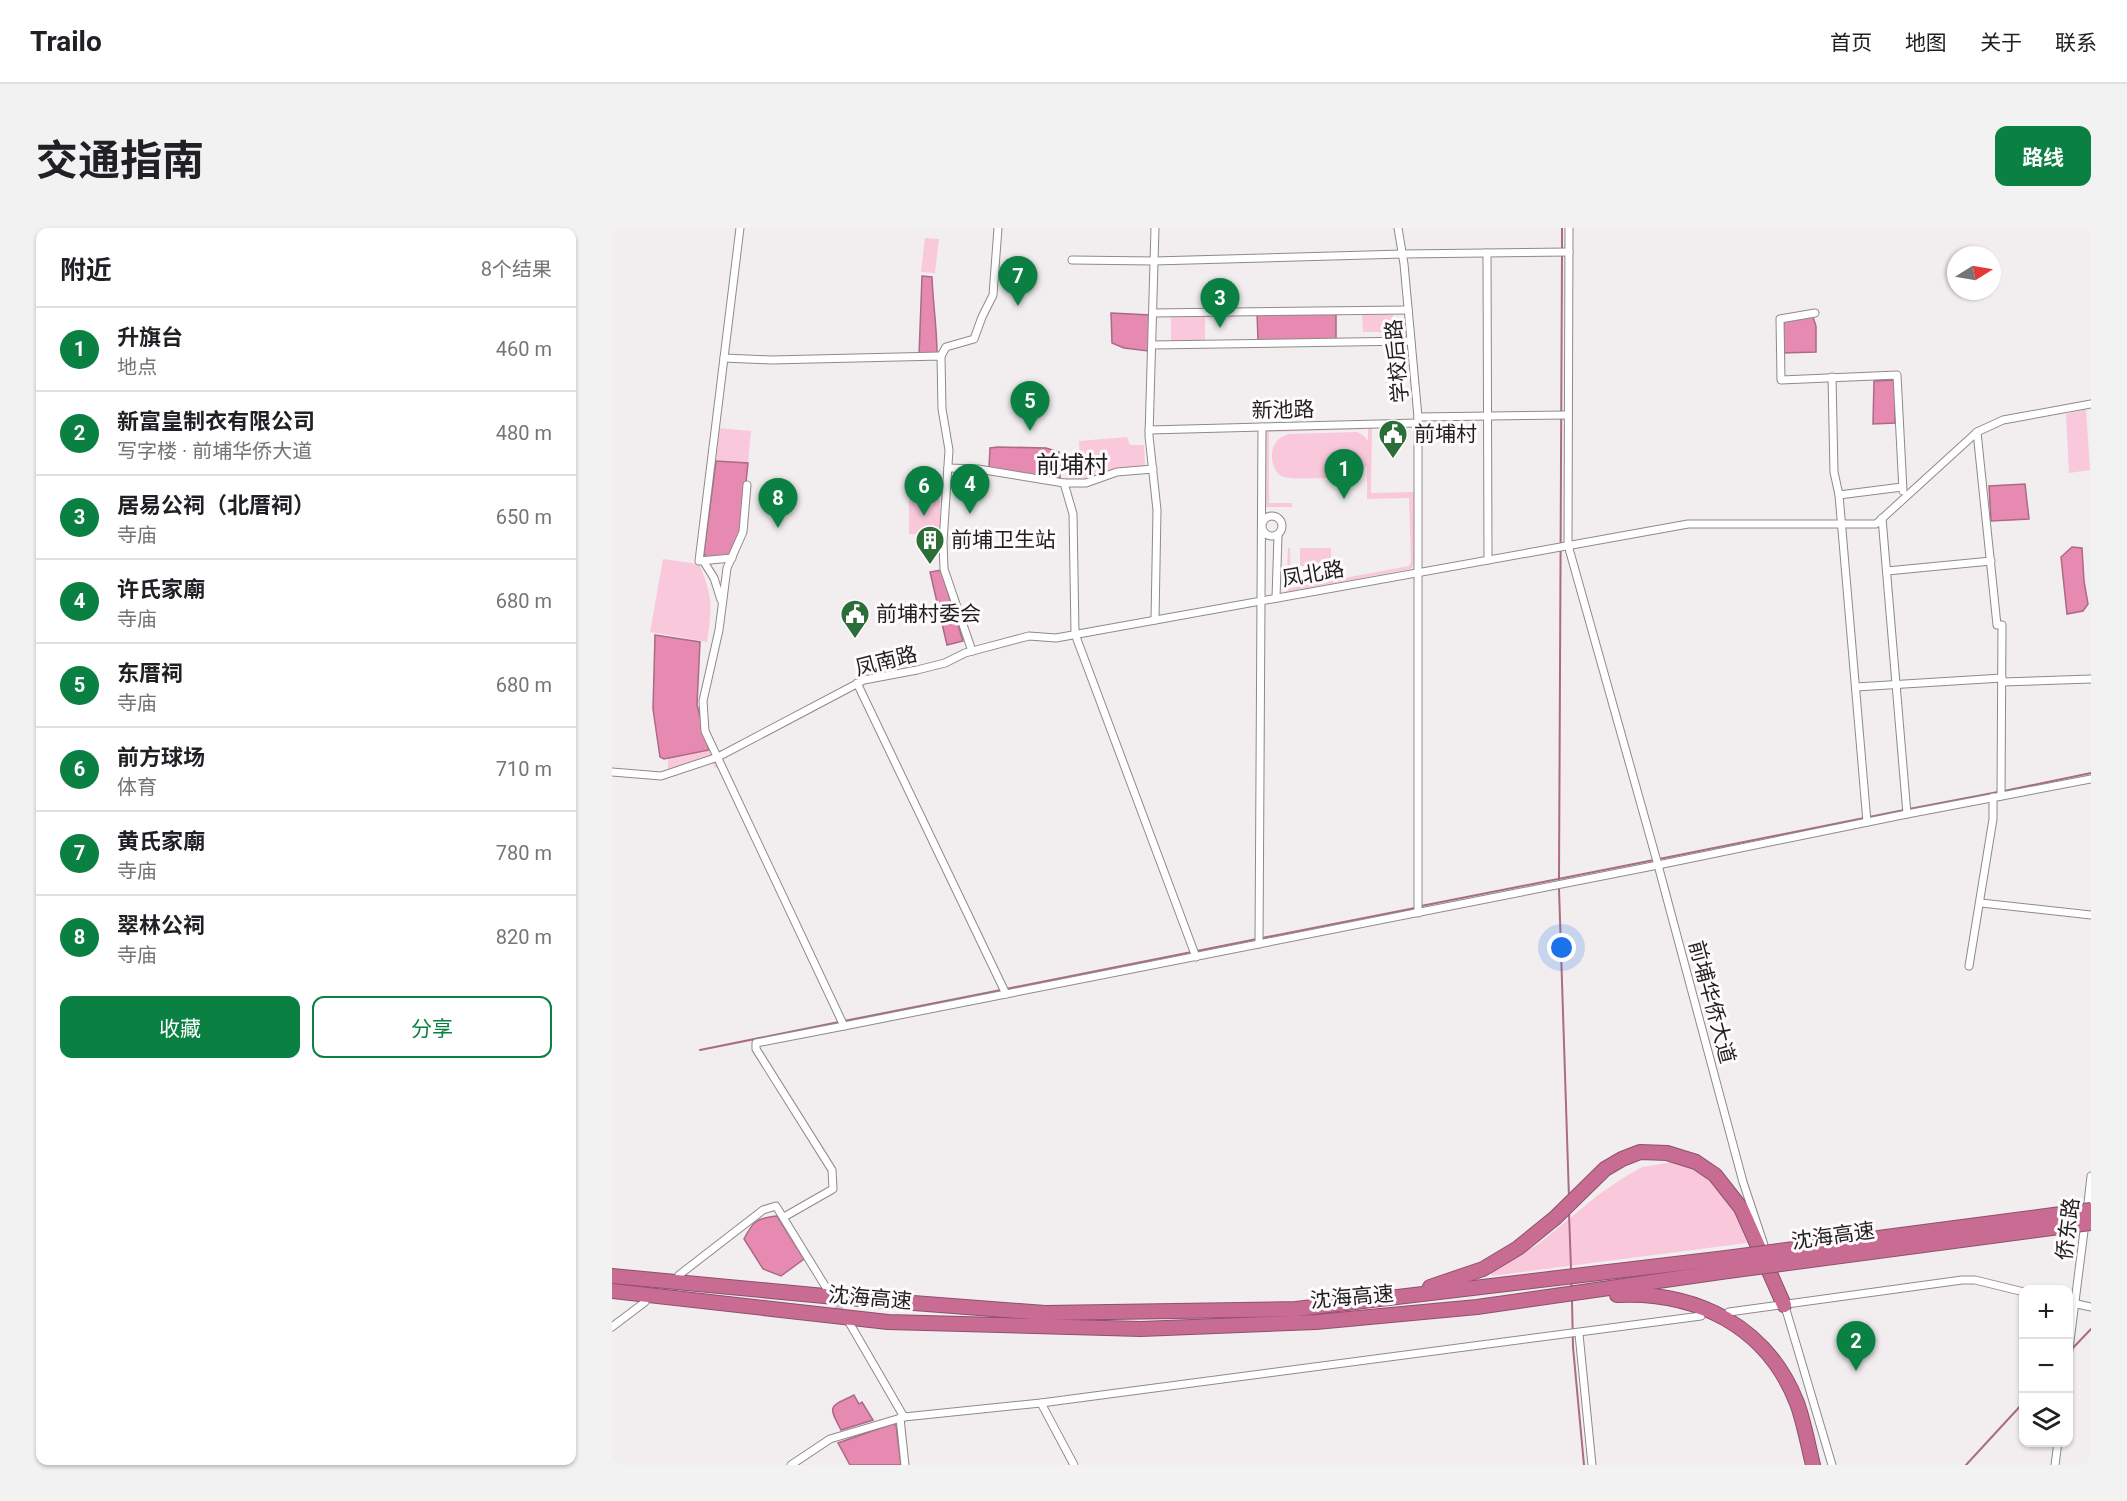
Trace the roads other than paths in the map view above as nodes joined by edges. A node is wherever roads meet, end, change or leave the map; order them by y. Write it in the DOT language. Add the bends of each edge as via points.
graph roads {
  1 [pos="740,228"];
  2 [pos="998,228"];
  3 [pos="1155,228"];
  4 [pos="1398,228"];
  5 [pos="1569,228"];
  6 [pos="1564,252"];
  7 [pos="1487,253"];
  8 [pos="1403,254"];
  9 [pos="1072,260"];
  10 [pos="1154,261"];
  11 [pos="1408,310"];
  12 [pos="1815,313"];
  13 [pos="1153,314"];
  14 [pos="1411,341"];
  15 [pos="1152,345"];
  16 [pos="941,356"];
  17 [pos="723,358"];
  18 [pos="1832,377"];
  19 [pos="2091,404"];
  20 [pos="1563,415"];
  21 [pos="1487,416"];
  22 [pos="1418,420"];
  23 [pos="1262,427"];
  24 [pos="1149,430"];
  25 [pos="1977,432"];
  26 [pos="948,468"];
  27 [pos="1153,469"];
  28 [pos="1064,483"];
  29 [pos="747,485"];
  30 [pos="1902,487"];
  31 [pos="1839,495"];
  32 [pos="1903,499"];
  33 [pos="1882,518"];
  34 [pos="1842,524"];
  35 [pos="1261,527"];
  36 [pos="1278,535"];
  37 [pos="1563,546"];
  38 [pos="732,558"];
  39 [pos="1488,560"];
  40 [pos="1991,561"];
  41 [pos="704,562"];
  42 [pos="1887,571"];
  43 [pos="1417,573"];
  44 [pos="1276,598"];
  45 [pos="1262,600"];
  46 [pos="722,607"];
  47 [pos="1155,620"];
  48 [pos="1075,634"];
  49 [pos="972,651"];
  50 [pos="2091,679"];
  51 [pos="2002,680"];
  52 [pos="857,683"];
  53 [pos="1896,684"];
  54 [pos="1856,687"];
  55 [pos="718,757"];
  56 [pos="612,772"];
  57 [pos="2091,779"];
  58 [pos="2001,793"];
  59 [pos="1993,797"];
  60 [pos="1907,811"];
  61 [pos="1867,819"];
  62 [pos="1657,862"];
  63 [pos="1981,903"];
  64 [pos="1418,909"];
  65 [pos="2091,915"];
  66 [pos="1259,941"];
  67 [pos="1195,953"];
  68 [pos="1969,966"];
  69 [pos="1004,991"];
  70 [pos="842,1023"];
  71 [pos="2091,1176"];
  72 [pos="2091,1210"];
  73 [pos="784,1217"];
  74 [pos="2091,1223"];
  75 [pos="1727,1265"];
  76 [pos="679,1275"];
  77 [pos="612,1276"];
  78 [pos="826,1289"];
  79 [pos="612,1291"];
  80 [pos="2019,1291"];
  81 [pos="2073,1296"];
  82 [pos="1394,1298"];
  83 [pos="1528,1300"];
  84 [pos="645,1302"];
  85 [pos="2073,1303"];
  86 [pos="1784,1305"];
  87 [pos="2091,1307"];
  88 [pos="1729,1312"];
  89 [pos="1701,1316"];
  90 [pos="850,1324"];
  91 [pos="612,1327"];
  92 [pos="1575,1334"];
  93 [pos="1041,1403"];
  94 [pos="902,1417"];
  95 [pos="2057,1447"];
  96 [pos="791,1465"];
  97 [pos="905,1465"];
  98 [pos="1074,1465"];
  99 [pos="1592,1465"];
  100 [pos="1813,1465"];
  101 [pos="1832,1465"];
  102 [pos="2055,1465"];
  1 -- 17 [label="street"];
  2 -- 16 [label="street" via="993,295 974,339 946,347"];
  3 -- 10 [label="street"];
  4 -- 8 [label="street, 学校后路"];
  5 -- 6 [label="street, 前埔华侨大道"];
  6 -- 7 [label="street"];
  6 -- 20 [label="street, 前埔华侨大道"];
  7 -- 8 [label="street"];
  7 -- 21 [label="street"];
  8 -- 10 [label="street"];
  8 -- 11 [label="street, 学校后路"];
  9 -- 10 [label="street"];
  10 -- 13 [label="street"];
  11 -- 13 [label="street"];
  11 -- 14 [label="street, 学校后路"];
  12 -- 18 [label="street" via="1780,319 1781,380"];
  13 -- 15 [label="street"];
  14 -- 15 [label="street"];
  14 -- 22 [label="street, 学校后路"];
  15 -- 24 [label="street"];
  16 -- 17 [label="street"];
  16 -- 26 [label="street"];
  17 -- 38 [label="street" via="699,561"];
  18 -- 30 [label="street" via="1897,375"];
  18 -- 31 [label="street" via="1834,472"];
  19 -- 25 [label="street" via="2003,420"];
  20 -- 21 [label="street, 新池路"];
  20 -- 37 [label="street, 前埔华侨大道"];
  21 -- 22 [label="street, 新池路"];
  21 -- 39 [label="street"];
  22 -- 23 [label="street, 新池路"];
  22 -- 43 [label="street, 学校后路"];
  23 -- 24 [label="street, 新池路"];
  23 -- 35 [label="street"];
  24 -- 27 [label="street"];
  25 -- 32 [label="street"];
  25 -- 40 [label="street"];
  26 -- 28 [label="street"];
  26 -- 49 [label="street" via="944,569"];
  27 -- 28 [label="street" via="1117,472 1086,483"];
  27 -- 47 [label="street" via="1157,510"];
  28 -- 48 [label="street" via="1073,514"];
  29 -- 38 [label="street" via="743,531"];
  30 -- 31 [label="street"];
  30 -- 32 [label="street"];
  31 -- 34 [label="street"];
  32 -- 33 [label="street"];
  33 -- 34 [label="street, 凤北路" via="1876,524"];
  33 -- 42 [label="street"];
  34 -- 37 [label="street, 凤北路" via="1688,524"];
  34 -- 54 [label="street"];
  35 -- 36 [label="street" via="1267,535"];
  35 -- 36 [label="street" via="1266,517 1276,517 1282,525"];
  35 -- 45 [label="street"];
  36 -- 44 [label="street"];
  37 -- 39 [label="street, 凤北路"];
  37 -- 62 [label="street, 前埔华侨大道"];
  38 -- 46 [label="street"];
  39 -- 43 [label="street, 凤北路"];
  40 -- 42 [label="street"];
  40 -- 51 [label="street" via="1997,625 2002,625"];
  41 -- 46 [label="street" via="714,578"];
  42 -- 53 [label="street"];
  43 -- 44 [label="street, 凤北路"];
  43 -- 64 [label="street, 学校后路"];
  44 -- 45 [label="street, 凤北路"];
  45 -- 47 [label="street, 凤北路"];
  45 -- 66 [label="street"];
  46 -- 55 [label="street" via="703,701 705,731"];
  47 -- 48 [label="street, 凤北路"];
  48 -- 49 [label="street, 凤南路" via="1056,638 1029,636"];
  48 -- 67 [label="street"];
  49 -- 52 [label="street, 凤南路" via="945,663"];
  50 -- 51 [label="street"];
  51 -- 53 [label="street"];
  51 -- 58 [label="street"];
  52 -- 55 [label="street, 凤南路"];
  52 -- 69 [label="street"];
  53 -- 54 [label="street"];
  53 -- 60 [label="street"];
  54 -- 61 [label="street"];
  55 -- 56 [label="street, 凤南路" via="661,776"];
  55 -- 70 [label="street"];
  57 -- 58 [label="street"];
  58 -- 59 [label="street"];
  59 -- 60 [label="street"];
  59 -- 63 [label="street"];
  60 -- 61 [label="street"];
  61 -- 62 [label="street"];
  62 -- 64 [label="street"];
  62 -- 86 [label="street, 前埔华侨大道" via="1743,1182"];
  63 -- 65 [label="street"];
  63 -- 68 [label="street"];
  64 -- 66 [label="street"];
  66 -- 67 [label="street"];
  67 -- 69 [label="street"];
  69 -- 70 [label="street"];
  70 -- 73 [label="street" via="756,1043 756,1049 832,1170 832,1189"];
  71 -- 81 [label="street, 侨东路"];
  72 -- 75 [label="highway, 沈海高速, bridge"];
  73 -- 76 [label="street" via="776,1206 763,1210"];
  73 -- 78 [label="street"];
  74 -- 75 [label="highway, 沈海高速, bridge"];
  75 -- 82 [label="highway, 沈海高速"];
  75 -- 83 [label="highway, 沈海高速"];
  77 -- 82 [label="highway, 沈海高速" via="1045,1313 1296,1309"];
  79 -- 83 [label="highway, 沈海高速" via="888,1322 1141,1329 1316,1322"];
  80 -- 86 [label="street" via="1962,1280"];
  82 -- 86 [label="highway" via="1483,1269 1518,1248 1555,1218 1605,1169 1640,1152 1666,1153 1696,1162 1715,1175 1741,1208"];
  83 -- 100 [label="highway" via="1638,1294 1689,1302 1727,1319 1758,1341 1783,1374 1797,1403"];
  84 -- 91 [label="street"];
  85 -- 87 [label="street"];
  86 -- 88 [label="street"];
  86 -- 101 [label="street, 前埔华侨大道"];
  89 -- 92 [label="street"];
  90 -- 94 [label="street"];
  92 -- 93 [label="street"];
  92 -- 99 [label="street"];
  93 -- 94 [label="street"];
  93 -- 98 [label="street"];
  94 -- 96 [label="street" via="830,1439"];
  94 -- 97 [label="street"];
  95 -- 102 [label="street"];
}
